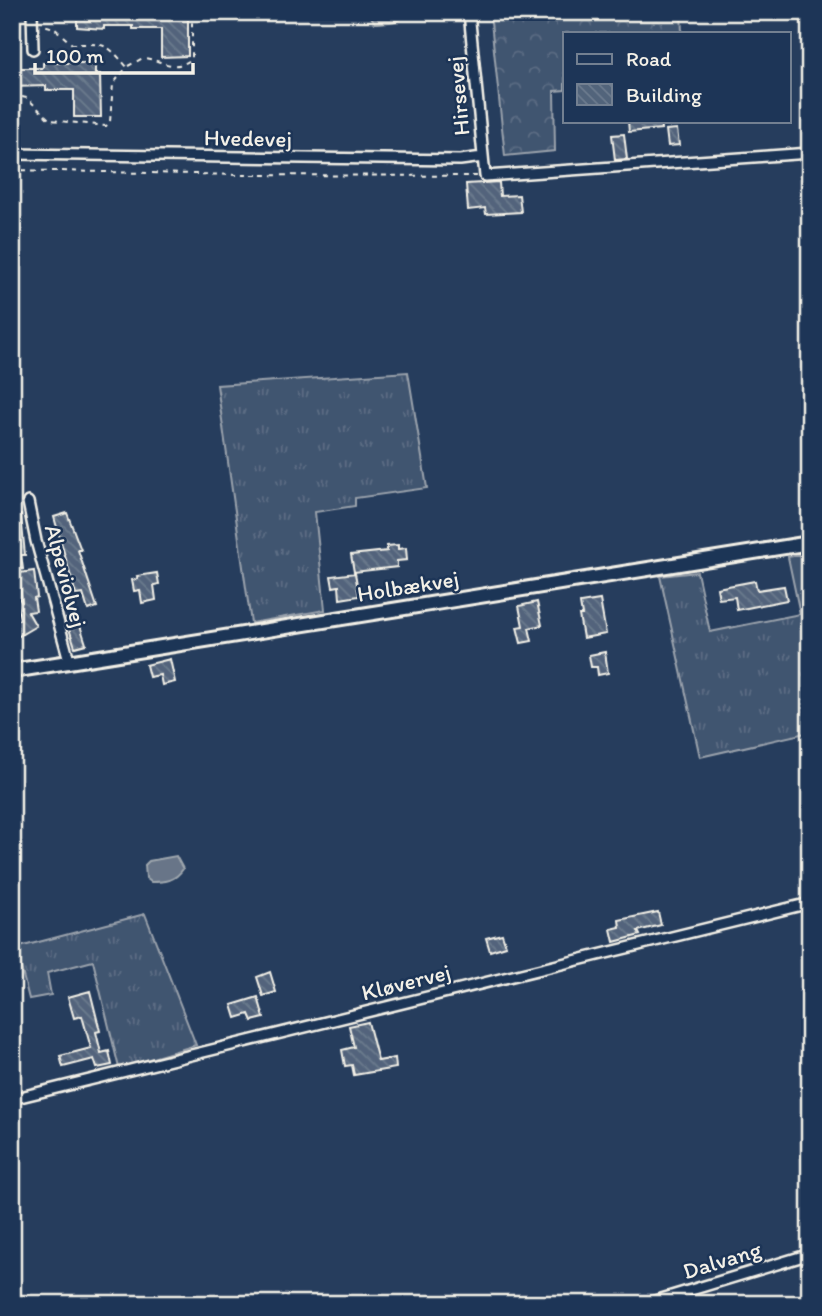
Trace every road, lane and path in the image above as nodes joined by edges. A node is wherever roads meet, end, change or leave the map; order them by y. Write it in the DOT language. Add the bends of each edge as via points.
graph roads {
  1 [pos="32,12"];
  2 [pos="192,12"];
  3 [pos="468,12"];
  4 [pos="32,24"];
  5 [pos="33,49"];
  6 [pos="127,66"];
  7 [pos="12,95"];
  8 [pos="12,113"];
  9 [pos="12,127"];
  10 [pos="810,153"];
  11 [pos="12,154"];
  12 [pos="483,157"];
  13 [pos="12,170"];
  14 [pos="485,176"];
  15 [pos="28,502"];
  16 [pos="810,543"];
  17 [pos="69,660"];
  18 [pos="12,671"];
  19 [pos="810,903"];
  20 [pos="12,1099"];
  21 [pos="810,1254"];
  22 [pos="12,1296"];
  23 [pos="22,1304"];
  24 [pos="645,1304"];
  1 -- 4 [label="street"];
  2 -- 6 [label="path" via="192,57 187,63 167,66 143,58"];
  3 -- 12 [label="street, Hirsevej"];
  4 -- 5 [label="street"];
  4 -- 6 [label="path" via="50,26 72,44 105,44"];
  6 -- 7 [label="path" via="113,84 107,125 50,120 33,102"];
  8 -- 9 [label="path"];
  10 -- 14 [label="street"];
  11 -- 12 [label="street, Hvedevej"];
  12 -- 14 [label="street, Hirsevej"];
  13 -- 14 [label="path"];
  15 -- 17 [label="street, Alpeviolvej"];
  16 -- 17 [label="street, Holbækvej"];
  17 -- 18 [label="street, Holbækvej"];
  19 -- 20 [label="street, Kløvervej"];
  21 -- 24 [label="street, Dalvang"];
  22 -- 23 [label="street"];
}
